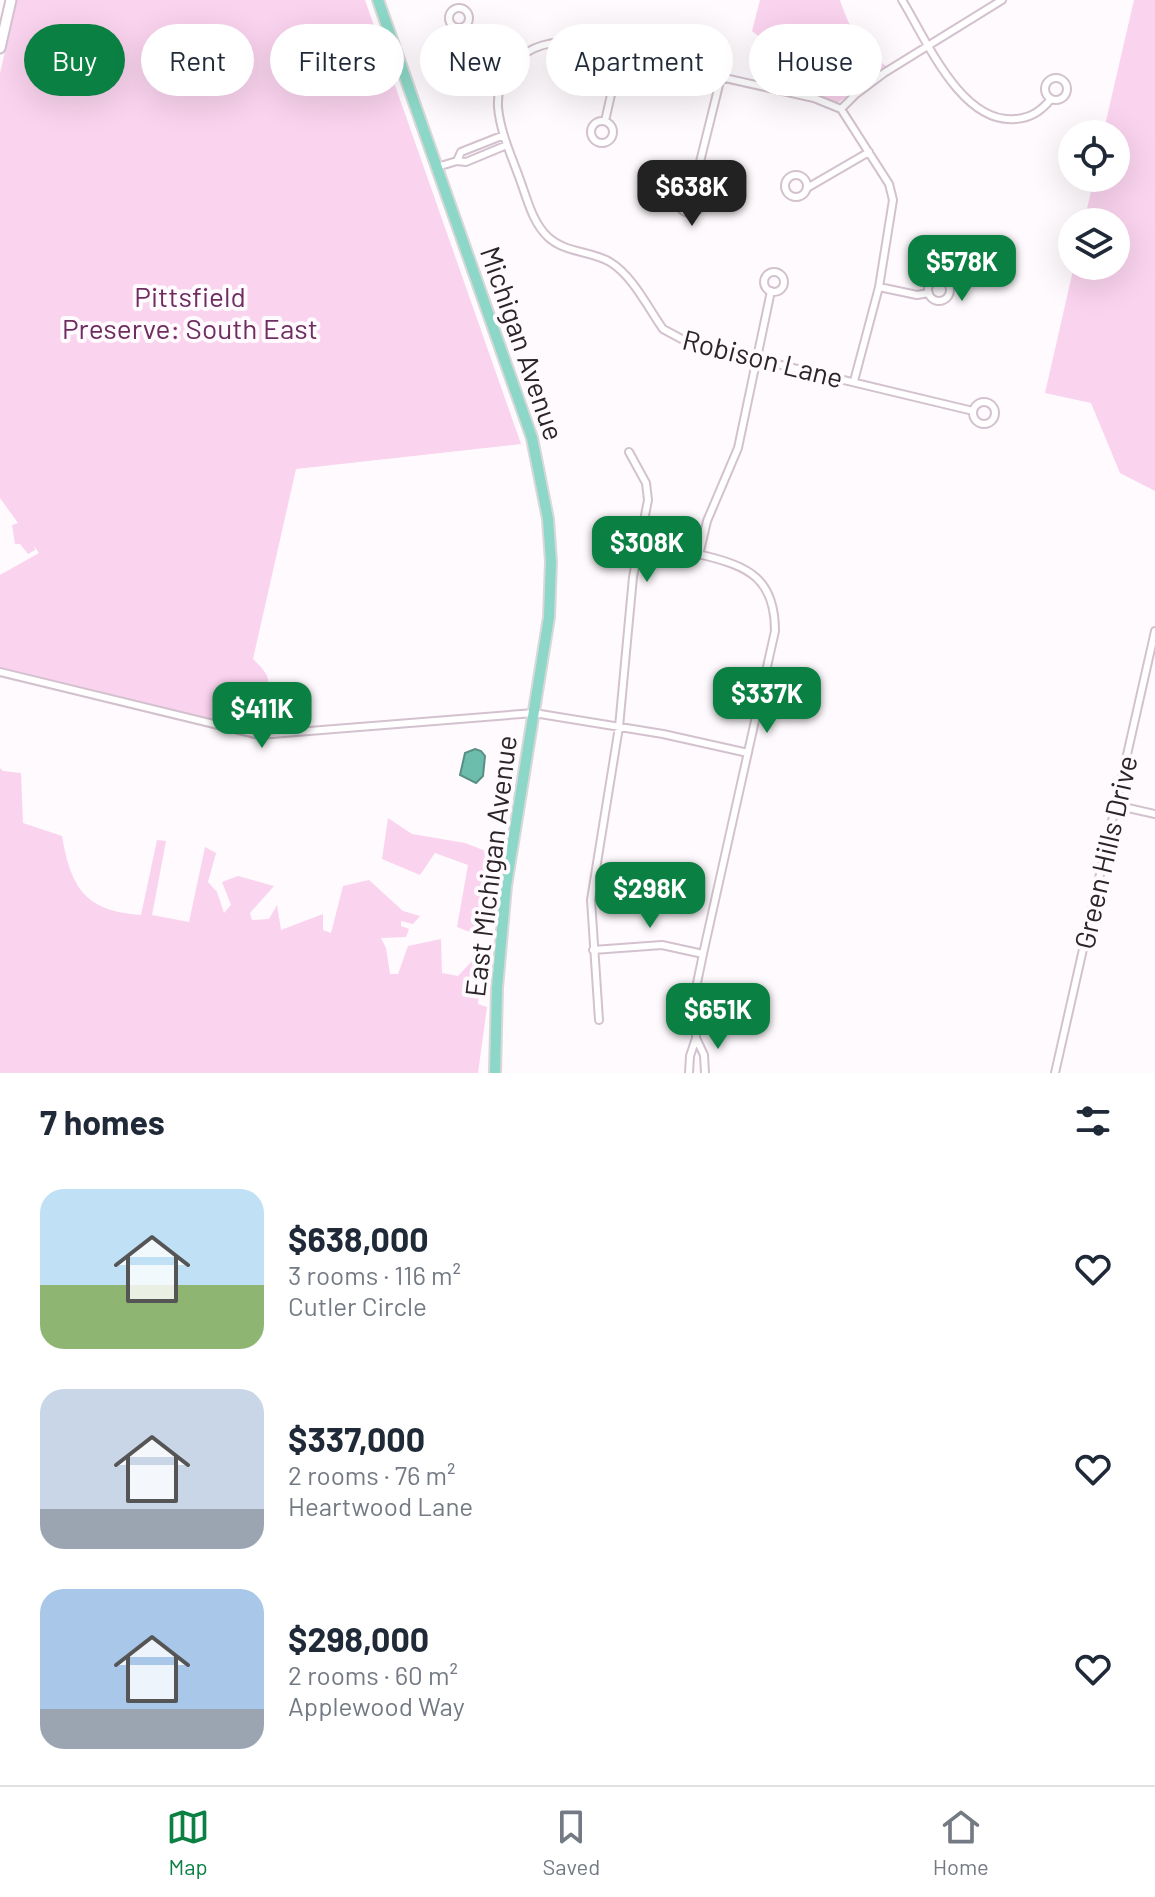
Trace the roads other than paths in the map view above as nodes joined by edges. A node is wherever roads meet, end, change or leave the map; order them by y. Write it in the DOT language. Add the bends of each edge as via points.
graph roads {
  1 [pos="11,0"];
  2 [pos="378,0"];
  3 [pos="902,0"];
  4 [pos="1002,0"];
  5 [pos="930,47"];
  6 [pos="0,48"];
  7 [pos="733,80"];
  8 [pos="498,96"];
  9 [pos="611,96"];
  10 [pos="716,96"];
  11 [pos="1051,99"];
  12 [pos="841,109"];
  13 [pos="605,121"];
  14 [pos="504,135"];
  15 [pos="507,145"];
  16 [pos="869,152"];
  17 [pos="457,161"];
  18 [pos="437,167"];
  19 [pos="807,188"];
  20 [pos="693,190"];
  21 [pos="879,287"];
  22 [pos="771,291"];
  23 [pos="929,293"];
  24 [pos="758,359"];
  25 [pos="854,381"];
  26 [pos="973,411"];
  27 [pos="629,452"];
  28 [pos="641,541"];
  29 [pos="699,555"];
  30 [pos="1155,631"];
  31 [pos="0,672"];
  32 [pos="534,713"];
  33 [pos="619,727"];
  34 [pos="748,753"];
  35 [pos="1115,805"];
  36 [pos="1155,814"];
  37 [pos="593,950"];
  38 [pos="703,954"];
  39 [pos="599,1020"];
  40 [pos="696,1038"];
  41 [pos="495,1073"];
  42 [pos="689,1073"];
  43 [pos="705,1073"];
  44 [pos="1055,1073"];
  1 -- 6 [label="main road"];
  2 -- 18 [label="highway, Michigan Avenue"];
  3 -- 5 [label="street"];
  4 -- 5 [label="street"];
  5 -- 11 [label="street" via="961,95 983,113 1028,117"];
  5 -- 12 [label="street" via="869,84"];
  7 -- 12 [label="street"];
  8 -- 14 [label="street, Robison Lane"];
  9 -- 13 [label="street"];
  10 -- 20 [label="street"];
  12 -- 16 [label="street"];
  14 -- 15 [label="street, Robison Lane"];
  14 -- 17 [label="street" via="461,152"];
  15 -- 17 [label="street"];
  15 -- 24 [label="street, Robison Lane" via="548,238 609,261 623,272 670,335"];
  16 -- 19 [label="street"];
  16 -- 21 [label="street" via="893,200"];
  17 -- 18 [label="street"];
  18 -- 32 [label="highway, Michigan Avenue" via="532,438 543,488 551,588"];
  21 -- 23 [label="street"];
  21 -- 25 [label="street"];
  22 -- 24 [label="street"];
  24 -- 25 [label="street, Robison Lane"];
  24 -- 29 [label="street" via="738,448 707,521"];
  25 -- 26 [label="street, Robison Lane"];
  27 -- 28 [label="street" via="646,483"];
  28 -- 29 [label="street"];
  28 -- 33 [label="street"];
  29 -- 34 [label="street" via="749,570 775,612"];
  30 -- 35 [label="street, Green Hills Drive"];
  31 -- 32 [label="street" via="259,735"];
  32 -- 33 [label="street"];
  32 -- 41 [label="highway, East Michigan Avenue" via="506,886"];
  33 -- 34 [label="street"];
  33 -- 37 [label="street" via="591,900"];
  34 -- 38 [label="street"];
  35 -- 36 [label="street"];
  35 -- 44 [label="street, Green Hills Drive"];
  37 -- 38 [label="street" via="662,945"];
  37 -- 39 [label="street"];
  38 -- 40 [label="street" via="696,988"];
  40 -- 42 [label="street"];
  40 -- 43 [label="street"];
}
